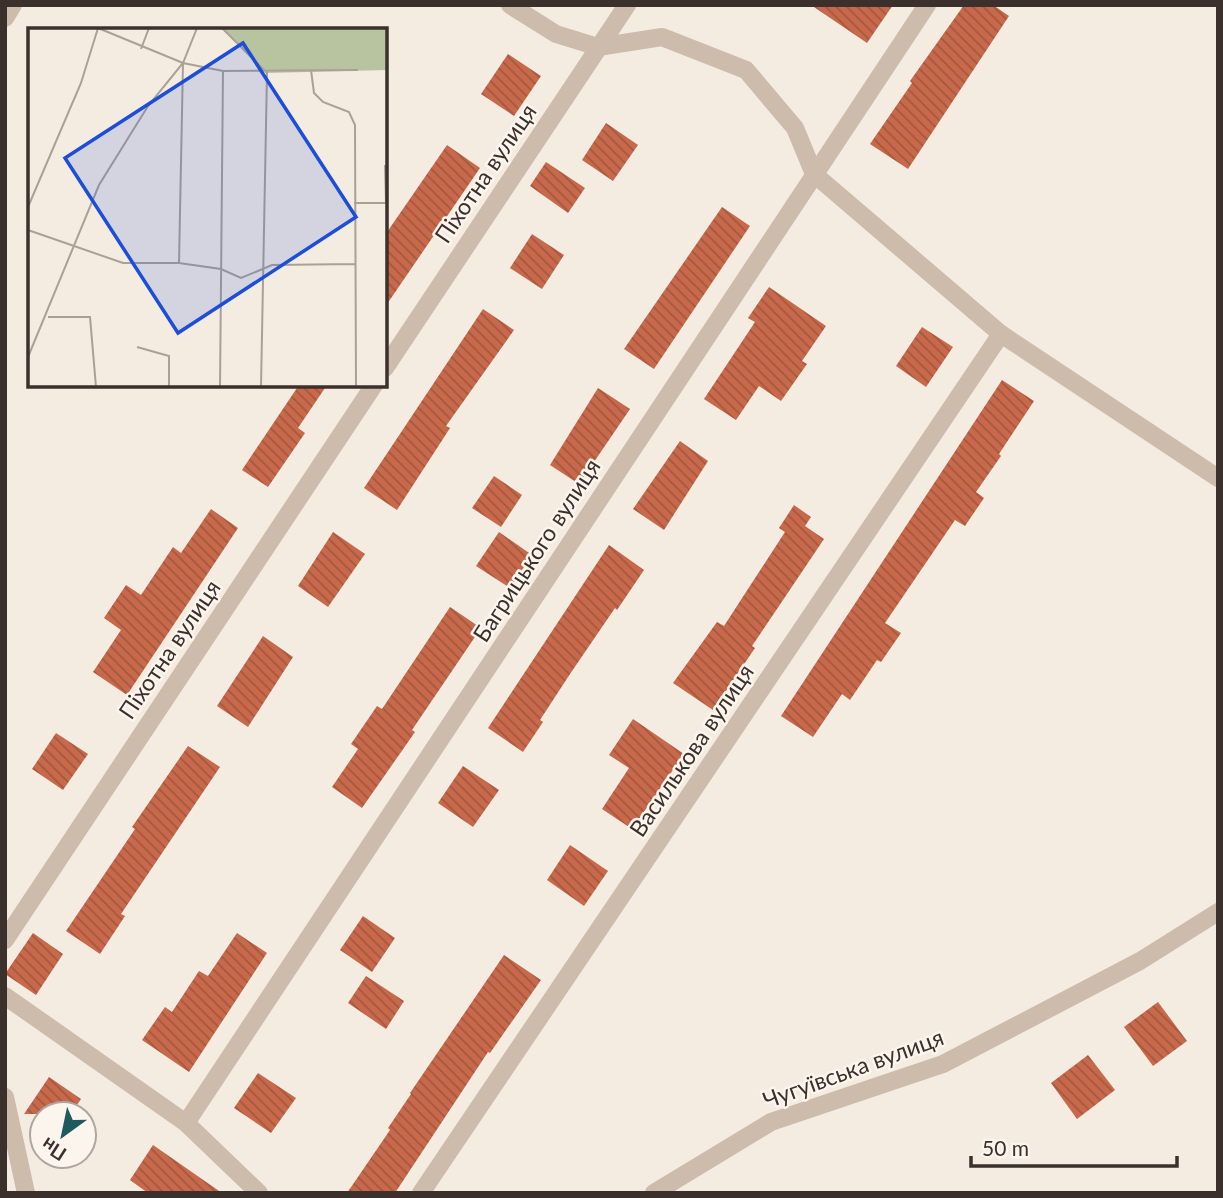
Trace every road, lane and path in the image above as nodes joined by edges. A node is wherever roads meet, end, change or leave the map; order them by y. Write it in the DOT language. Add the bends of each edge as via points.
graph roads {
  1 [pos="13,5"];
  2 [pos="510,5"];
  3 [pos="627,5"];
  4 [pos="927,5"];
  5 [pos="5,18"];
  6 [pos="598,47"];
  7 [pos="814,174"];
  8 [pos="1001,334"];
  9 [pos="387,365"];
  10 [pos="372,387"];
  11 [pos="1218,478"];
  12 [pos="1218,912"];
  13 [pos="5,940"];
  14 [pos="5,996"];
  15 [pos="5,1097"];
  16 [pos="186,1123"];
  17 [pos="26,1193"];
  18 [pos="259,1193"];
  19 [pos="421,1193"];
  20 [pos="654,1193"];
  1 -- 5 [label="street"];
  2 -- 6 [label="street" via="556,34"];
  3 -- 6 [label="street, Піхотна вулиця"];
  4 -- 7 [label="street, Багрицького вулиця"];
  6 -- 7 [label="street" via="662,37 746,70 795,128"];
  6 -- 9 [label="street, Піхотна вулиця"];
  7 -- 8 [label="street"];
  7 -- 16 [label="street, Багрицького вулиця"];
  8 -- 11 [label="street"];
  8 -- 19 [label="street, Василькова вулиця"];
  10 -- 13 [label="street, Піхотна вулиця"];
  12 -- 20 [label="street, Чугуївська вулиця" via="1140,961 943,1064 771,1122"];
  14 -- 16 [label="street"];
  15 -- 17 [label="street"];
  16 -- 18 [label="street"];
}
